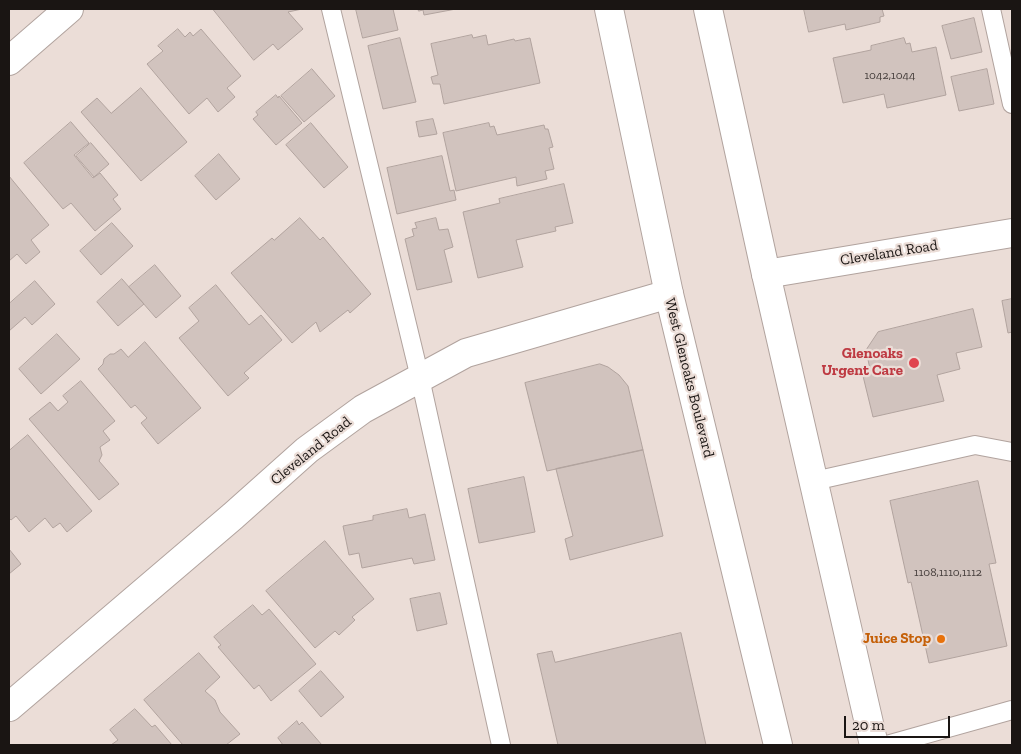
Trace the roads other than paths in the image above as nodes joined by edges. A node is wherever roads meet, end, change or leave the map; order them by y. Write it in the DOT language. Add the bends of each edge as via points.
graph roads {
  1 [pos="70,9"];
  2 [pos="331,9"];
  3 [pos="609,9"];
  4 [pos="708,9"];
  5 [pos="991,9"];
  6 [pos="9,60"];
  7 [pos="1012,104"];
  8 [pos="1012,233"];
  9 [pos="766,274"];
  10 [pos="669,294"];
  11 [pos="420,378"];
  12 [pos="1012,452"];
  13 [pos="814,481"];
  14 [pos="9,707"];
  15 [pos="1012,710"];
  16 [pos="501,745"];
  17 [pos="778,745"];
  18 [pos="874,745"];
  19 [pos="887,745"];
  1 -- 6 [label="main road"];
  2 -- 11 [label="lane"];
  3 -- 10 [label="main road, West Glenoaks Boulevard"];
  4 -- 9 [label="main road"];
  5 -- 7 [label="lane"];
  8 -- 9 [label="main road, Cleveland Road"];
  9 -- 13 [label="main road"];
  10 -- 11 [label="main road, Cleveland Road" via="466,353"];
  10 -- 17 [label="main road, West Glenoaks Boulevard"];
  11 -- 14 [label="main road, Cleveland Road" via="363,409 308,450"];
  11 -- 16 [label="lane"];
  12 -- 13 [label="lane" via="975,445"];
  13 -- 18 [label="main road"];
  15 -- 19 [label="lane"];
}
